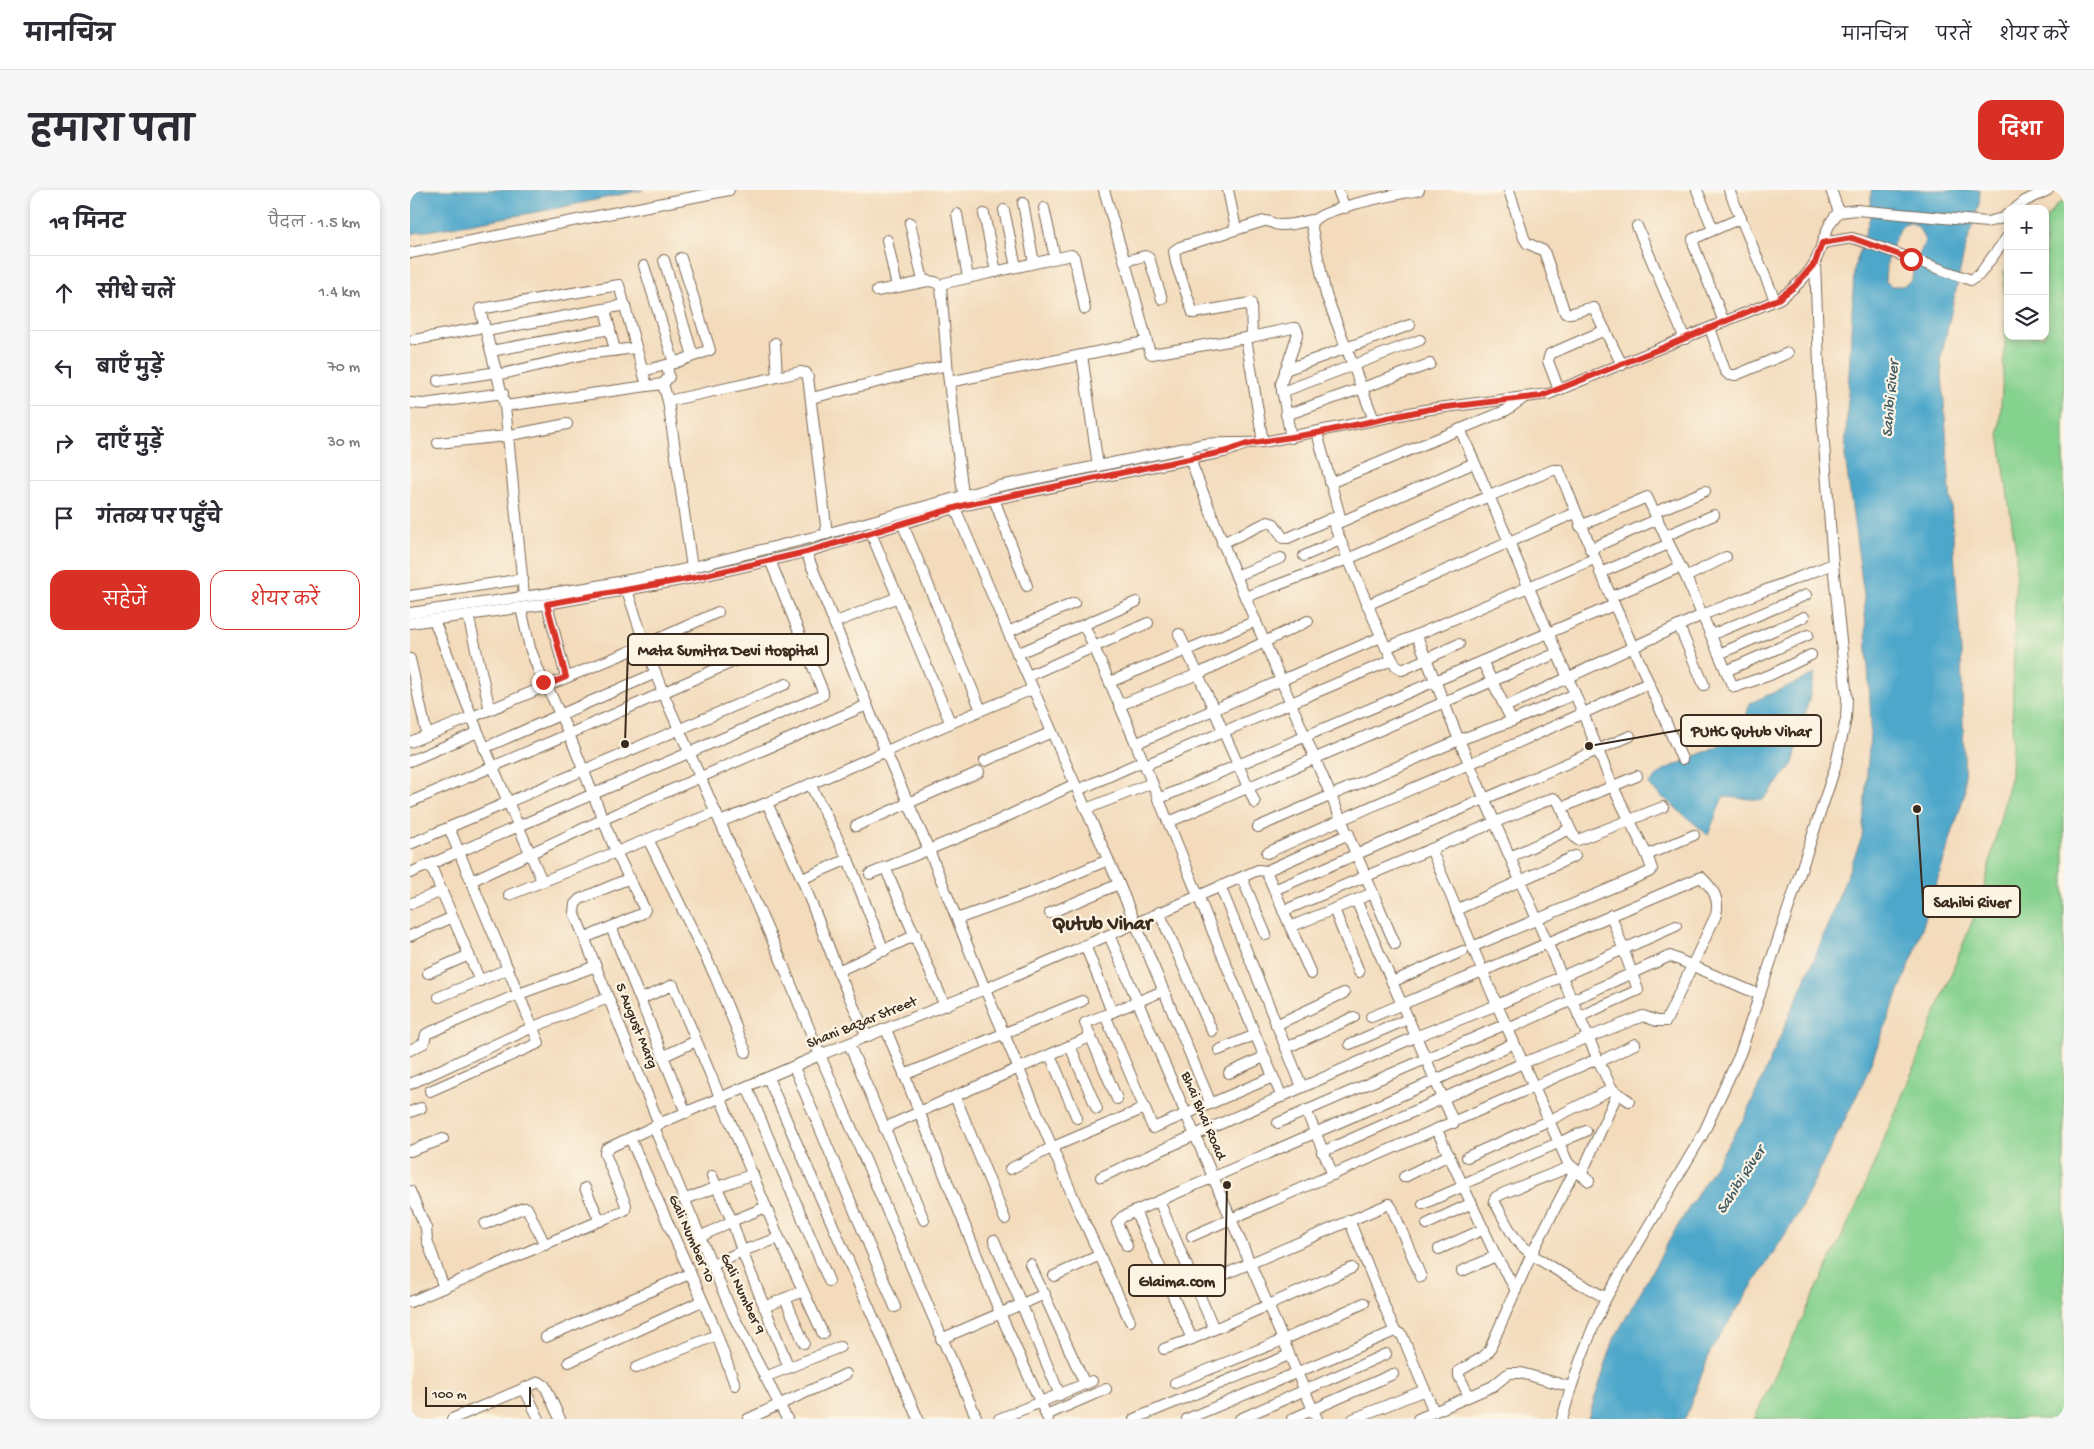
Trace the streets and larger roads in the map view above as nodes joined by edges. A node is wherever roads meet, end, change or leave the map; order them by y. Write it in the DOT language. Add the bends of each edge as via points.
graph roads {
  1 [pos="729,190"];
  2 [pos="1104,190"];
  3 [pos="1228,190"];
  4 [pos="1338,190"];
  5 [pos="1419,190"];
  6 [pos="1509,190"];
  7 [pos="1697,190"];
  8 [pos="1729,190"];
  9 [pos="1830,190"];
  10 [pos="2048,190"];
  11 [pos="1374,194"];
  12 [pos="1023,203"];
  13 [pos="2025,205"];
  14 [pos="1044,208"];
  15 [pos="1345,208"];
  16 [pos="1004,210"];
  17 [pos="1839,212"];
  18 [pos="957,214"];
  19 [pos="984,214"];
  20 [pos="2004,217"];
  21 [pos="1740,218"];
  22 [pos="1312,220"];
  23 [pos="910,223"];
  24 [pos="1637,226"];
  25 [pos="1236,229"];
  26 [pos="1713,229"];
  27 [pos="887,240"];
  28 [pos="2004,241"];
  29 [pos="1822,243"];
  30 [pos="410,252"];
  31 [pos="681,258"];
  32 [pos="1055,258"];
  33 [pos="664,260"];
  34 [pos="1125,260"];
  35 [pos="1034,263"];
  36 [pos="1815,263"];
  37 [pos="644,266"];
  38 [pos="1016,267"];
  39 [pos="996,272"];
  40 [pos="968,278"];
  41 [pos="923,281"];
  42 [pos="941,286"];
  43 [pos="897,287"];
  44 [pos="877,290"];
  45 [pos="1162,299"];
  46 [pos="1775,300"];
  47 [pos="625,305"];
  48 [pos="605,309"];
  49 [pos="1085,310"];
  50 [pos="1724,322"];
  51 [pos="1410,325"];
  52 [pos="1710,328"];
  53 [pos="485,329"];
  54 [pos="610,329"];
  55 [pos="1605,330"];
  56 [pos="1249,338"];
  57 [pos="1685,339"];
  58 [pos="414,340"];
  59 [pos="1420,340"];
  60 [pos="1145,342"];
  61 [pos="775,343"];
  62 [pos="636,348"];
  63 [pos="1346,348"];
  64 [pos="492,351"];
  65 [pos="615,351"];
  66 [pos="1788,352"];
  67 [pos="1082,355"];
  68 [pos="693,356"];
  69 [pos="670,364"];
  70 [pos="1430,364"];
  71 [pos="1622,364"];
  72 [pos="947,366"];
  73 [pos="1353,366"];
  74 [pos="1285,370"];
  75 [pos="643,371"];
  76 [pos="498,373"];
  77 [pos="777,377"];
  78 [pos="438,381"];
  79 [pos="949,382"];
  80 [pos="663,384"];
  81 [pos="647,386"];
  82 [pos="1362,388"];
  83 [pos="1559,390"];
  84 [pos="1282,392"];
  85 [pos="503,393"];
  86 [pos="1525,397"];
  87 [pos="811,398"];
  88 [pos="668,401"];
  89 [pos="410,403"];
  90 [pos="505,406"];
  91 [pos="1286,415"];
  92 [pos="1374,420"];
  93 [pos="567,424"];
  94 [pos="1460,429"];
  95 [pos="1317,433"];
  96 [pos="508,436"];
  97 [pos="1291,438"];
  98 [pos="1263,442"];
  99 [pos="438,443"];
  100 [pos="1247,444"];
  101 [pos="1187,448"];
  102 [pos="1189,459"];
  103 [pos="1474,463"];
  104 [pos="1098,466"];
  105 [pos="1330,483"];
  106 [pos="1705,491"];
  107 [pos="1489,496"];
  108 [pos="994,500"];
  109 [pos="961,503"];
  110 [pos="1574,512"];
  111 [pos="1714,515"];
  112 [pos="1656,516"];
  113 [pos="1340,518"];
  114 [pos="904,525"];
  115 [pos="1580,526"];
  116 [pos="871,533"];
  117 [pos="827,534"];
  118 [pos="1340,540"];
  119 [pos="1667,540"];
  120 [pos="1222,542"];
  121 [pos="1509,543"];
  122 [pos="1590,549"];
  123 [pos="806,552"];
  124 [pos="1304,556"];
  125 [pos="1726,557"];
  126 [pos="1281,558"];
  127 [pos="1348,559"];
  128 [pos="1594,559"];
  129 [pos="770,560"];
  130 [pos="1833,564"];
  131 [pos="1680,567"];
  132 [pos="692,568"];
  133 [pos="1600,573"];
  134 [pos="1236,576"];
  135 [pos="1686,577"];
  136 [pos="523,579"];
  137 [pos="625,585"];
  138 [pos="1027,586"];
  139 [pos="1528,587"];
  140 [pos="1806,595"];
  141 [pos="410,596"];
  142 [pos="524,596"];
  143 [pos="898,597"];
  144 [pos="1245,597"];
  145 [pos="1612,601"];
  146 [pos="1136,602"];
  147 [pos="1074,603"];
  148 [pos="547,604"];
  149 [pos="1367,605"];
  150 [pos="521,608"];
  151 [pos="718,612"];
  152 [pos="410,613"];
  153 [pos="468,615"];
  154 [pos="1702,615"];
  155 [pos="1804,617"];
  156 [pos="434,620"];
  157 [pos="1308,620"];
  158 [pos="1256,621"];
  159 [pos="410,623"];
  160 [pos="834,623"];
  161 [pos="1148,623"];
  162 [pos="1084,625"];
  163 [pos="1679,626"];
  164 [pos="1008,632"];
  165 [pos="1548,632"];
  166 [pos="1179,634"];
  167 [pos="1710,635"];
  168 [pos="1808,635"];
  169 [pos="1417,636"];
  170 [pos="1381,637"];
  171 [pos="1265,641"];
  172 [pos="1459,644"];
  173 [pos="645,645"];
  174 [pos="1633,647"];
  175 [pos="1094,648"];
  176 [pos="1386,648"];
  177 [pos="1187,651"];
  178 [pos="1557,653"];
  179 [pos="1017,654"];
  180 [pos="1719,654"];
  181 [pos="1811,655"];
  182 [pos="744,657"];
  183 [pos="410,659"];
  184 [pos="1427,659"];
  185 [pos="1392,660"];
  186 [pos="1482,661"];
  187 [pos="1726,671"];
  188 [pos="656,673"];
  189 [pos="1198,674"];
  190 [pos="1028,676"];
  191 [pos="1567,676"];
  192 [pos="566,677"];
  193 [pos="1282,679"];
  194 [pos="1434,679"];
  195 [pos="1110,682"];
  196 [pos="1493,683"];
  197 [pos="1648,683"];
  198 [pos="786,684"];
  199 [pos="1704,685"];
  200 [pos="546,686"];
  201 [pos="1033,689"];
  202 [pos="663,693"];
  203 [pos="1575,694"];
  204 [pos="1292,702"];
  205 [pos="1445,704"];
  206 [pos="867,705"];
  207 [pos="1120,705"];
  208 [pos="1505,707"];
  209 [pos="1214,709"];
  210 [pos="490,710"];
  211 [pos="980,710"];
  212 [pos="1584,714"];
  213 [pos="560,715"];
  214 [pos="472,717"];
  215 [pos="1512,721"];
  216 [pos="950,722"];
  217 [pos="679,728"];
  218 [pos="478,732"];
  219 [pos="1052,732"];
  220 [pos="1223,732"];
  221 [pos="569,734"];
  222 [pos="427,735"];
  223 [pos="1306,735"];
  224 [pos="1630,736"];
  225 [pos="1459,740"];
  226 [pos="410,742"];
  227 [pos="1137,743"];
  228 [pos="484,748"];
  229 [pos="1598,749"];
  230 [pos="885,750"];
  231 [pos="689,753"];
  232 [pos="1316,759"];
  233 [pos="1682,759"];
  234 [pos="985,760"];
  235 [pos="410,761"];
  236 [pos="1144,763"];
  237 [pos="1470,763"];
  238 [pos="1239,764"];
  239 [pos="492,767"];
  240 [pos="583,770"];
  241 [pos="979,772"];
  242 [pos="1637,776"];
  243 [pos="699,777"];
  244 [pos="1152,783"];
  245 [pos="810,784"];
  246 [pos="1613,786"];
  247 [pos="1076,787"];
  248 [pos="1248,787"];
  249 [pos="1331,794"];
  250 [pos="594,795"];
  251 [pos="1158,799"];
  252 [pos="1484,799"];
  253 [pos="410,802"];
  254 [pos="508,802"];
  255 [pos="908,802"];
  256 [pos="767,803"];
  257 [pos="1255,803"];
  258 [pos="1663,807"];
  259 [pos="1561,808"];
  260 [pos="1086,809"];
  261 [pos="718,817"];
  262 [pos="1342,818"];
  263 [pos="604,819"];
  264 [pos="1630,820"];
  265 [pos="1169,822"];
  266 [pos="1495,823"];
  267 [pos="518,826"];
  268 [pos="856,826"];
  269 [pos="1258,827"];
  270 [pos="449,828"];
  271 [pos="1570,830"];
  272 [pos="1349,834"];
  273 [pos="1694,835"];
  274 [pos="648,839"];
  275 [pos="410,844"];
  276 [pos="1431,849"];
  277 [pos="929,850"];
  278 [pos="459,852"];
  279 [pos="616,852"];
  280 [pos="1267,853"];
  281 [pos="530,854"];
  282 [pos="1357,854"];
  283 [pos="1647,855"];
  284 [pos="1575,856"];
  285 [pos="1510,857"];
  286 [pos="848,859"];
  287 [pos="1108,860"];
  288 [pos="430,864"];
  289 [pos="885,867"];
  290 [pos="411,870"];
  291 [pos="1266,871"];
  292 [pos="870,874"];
  293 [pos="1366,876"];
  294 [pos="630,878"];
  295 [pos="1242,878"];
  296 [pos="802,879"];
  297 [pos="471,881"];
  298 [pos="542,881"];
  299 [pos="1520,881"];
  300 [pos="1119,884"];
  301 [pos="1220,886"];
  302 [pos="1274,890"];
  303 [pos="442,891"];
  304 [pos="1373,893"];
  305 [pos="509,895"];
  306 [pos="1196,896"];
  307 [pos="1356,900"];
  308 [pos="410,904"];
  309 [pos="1334,909"];
  310 [pos="1456,910"];
  311 [pos="1283,911"];
  312 [pos="1158,912"];
  313 [pos="1050,913"];
  314 [pos="1611,915"];
  315 [pos="453,917"];
  316 [pos="1537,918"];
  317 [pos="957,919"];
  318 [pos="1135,924"];
  319 [pos="1676,926"];
  320 [pos="611,927"];
  321 [pos="1290,927"];
  322 [pos="916,935"];
  323 [pos="1109,935"];
  324 [pos="410,936"];
  325 [pos="1266,936"];
  326 [pos="585,938"];
  327 [pos="1547,942"];
  328 [pos="1395,944"];
  329 [pos="1085,945"];
  330 [pos="1468,949"];
  331 [pos="1624,949"];
  332 [pos="884,951"];
  333 [pos="469,955"];
  334 [pos="1692,964"];
  335 [pos="596,966"];
  336 [pos="508,969"];
  337 [pos="838,971"];
  338 [pos="1483,971"];
  339 [pos="1359,972"];
  340 [pos="428,973"];
  341 [pos="1633,973"];
  342 [pos="1311,974"];
  343 [pos="1562,976"];
  344 [pos="480,980"];
  345 [pos="1392,982"];
  346 [pos="985,989"];
  347 [pos="1163,990"];
  348 [pos="1344,993"];
  349 [pos="519,994"];
  350 [pos="1760,995"];
  351 [pos="439,997"];
  352 [pos="608,998"];
  353 [pos="641,998"];
  354 [pos="1572,1000"];
  355 [pos="1082,1001"];
  356 [pos="1137,1001"];
  357 [pos="1401,1004"];
  358 [pos="1497,1005"];
  359 [pos="945,1006"];
  360 [pos="1109,1013"];
  361 [pos="1354,1017"];
  362 [pos="1371,1017"];
  363 [pos="1579,1017"];
  364 [pos="1408,1019"];
  365 [pos="1276,1025"];
  366 [pos="1507,1026"];
  367 [pos="533,1027"];
  368 [pos="886,1029"];
  369 [pos="1212,1031"];
  370 [pos="1004,1034"];
  371 [pos="1255,1035"];
  372 [pos="867,1037"];
  373 [pos="1090,1037"];
  374 [pos="1415,1037"];
  375 [pos="1588,1038"];
  376 [pos="696,1042"];
  377 [pos="1514,1043"];
  378 [pos="849,1044"];
  379 [pos="1350,1044"];
  380 [pos="1635,1044"];
  381 [pos="1070,1046"];
  382 [pos="1286,1048"];
  383 [pos="410,1050"];
  384 [pos="1219,1050"];
  385 [pos="746,1052"];
  386 [pos="1050,1054"];
  387 [pos="664,1056"];
  388 [pos="820,1056"];
  389 [pos="1264,1057"];
  390 [pos="1425,1060"];
  391 [pos="1598,1060"];
  392 [pos="1523,1063"];
  393 [pos="794,1067"];
  394 [pos="1019,1069"];
  395 [pos="1229,1073"];
  396 [pos="904,1075"];
  397 [pos="1273,1077"];
  398 [pos="768,1078"];
  399 [pos="1434,1081"];
  400 [pos="410,1084"];
  401 [pos="747,1087"];
  402 [pos="1302,1087"];
  403 [pos="1534,1088"];
  404 [pos="430,1091"];
  405 [pos="1614,1091"];
  406 [pos="955,1096"];
  407 [pos="1282,1097"];
  408 [pos="720,1099"];
  409 [pos="1117,1099"];
  410 [pos="1443,1099"];
  411 [pos="1629,1102"];
  412 [pos="1211,1104"];
  413 [pos="421,1108"];
  414 [pos="1145,1108"];
  415 [pos="1097,1109"];
  416 [pos="1306,1110"];
  417 [pos="410,1112"];
  418 [pos="920,1112"];
  419 [pos="686,1113"];
  420 [pos="1186,1114"];
  421 [pos="1077,1118"];
  422 [pos="1548,1120"];
  423 [pos="1454,1122"];
  424 [pos="1278,1123"];
  425 [pos="656,1126"];
  426 [pos="884,1128"];
  427 [pos="1437,1130"];
  428 [pos="1586,1131"];
  429 [pos="1315,1133"];
  430 [pos="1195,1135"];
  431 [pos="630,1138"];
  432 [pos="443,1139"];
  433 [pos="1559,1142"];
  434 [pos="1053,1147"];
  435 [pos="410,1151"];
  436 [pos="1322,1152"];
  437 [pos="1449,1155"];
  438 [pos="1467,1157"];
  439 [pos="1010,1169"];
  440 [pos="1575,1170"];
  441 [pos="753,1174"];
  442 [pos="1333,1175"];
  443 [pos="712,1176"];
  444 [pos="1101,1177"];
  445 [pos="1213,1177"];
  446 [pos="1404,1177"];
  447 [pos="1589,1181"];
  448 [pos="1463,1185"];
  449 [pos="718,1187"];
  450 [pos="585,1188"];
  451 [pos="410,1191"];
  452 [pos="684,1200"];
  453 [pos="1159,1201"];
  454 [pos="1423,1204"];
  455 [pos="1472,1204"];
  456 [pos="766,1207"];
  457 [pos="1135,1211"];
  458 [pos="1005,1219"];
  459 [pos="1231,1219"];
  460 [pos="924,1220"];
  461 [pos="1349,1220"];
  462 [pos="600,1221"];
  463 [pos="732,1221"];
  464 [pos="486,1224"];
  465 [pos="1427,1224"];
  466 [pos="1484,1229"];
  467 [pos="1192,1236"];
  468 [pos="700,1238"];
  469 [pos="779,1238"];
  470 [pos="994,1240"];
  471 [pos="545,1245"];
  472 [pos="1127,1246"];
  473 [pos="1439,1249"];
  474 [pos="742,1251"];
  475 [pos="1532,1253"];
  476 [pos="1100,1255"];
  477 [pos="1496,1256"];
  478 [pos="1030,1264"];
  479 [pos="1250,1264"];
  480 [pos="712,1265"];
  481 [pos="1352,1268"];
  482 [pos="1462,1271"];
  483 [pos="689,1274"];
  484 [pos="1054,1276"];
  485 [pos="1421,1276"];
  486 [pos="829,1281"];
  487 [pos="1209,1281"];
  488 [pos="444,1288"];
  489 [pos="1516,1290"];
  490 [pos="803,1291"];
  491 [pos="1045,1294"];
  492 [pos="785,1298"];
  493 [pos="1606,1298"];
  494 [pos="702,1301"];
  495 [pos="410,1302"];
  496 [pos="1364,1303"];
  497 [pos="1022,1304"];
  498 [pos="1268,1306"];
  499 [pos="764,1307"];
  500 [pos="895,1307"];
  501 [pos="1000,1313"];
  502 [pos="1130,1321"];
  503 [pos="1214,1329"];
  504 [pos="1395,1331"];
  505 [pos="822,1334"];
  506 [pos="717,1335"];
  507 [pos="546,1337"];
  508 [pos="941,1338"];
  509 [pos="1192,1339"];
  510 [pos="1283,1340"];
  511 [pos="804,1343"];
  512 [pos="840,1346"];
  513 [pos="1164,1349"];
  514 [pos="1386,1354"];
  515 [pos="1289,1355"];
  516 [pos="569,1362"];
  517 [pos="636,1368"];
  518 [pos="789,1368"];
  519 [pos="1297,1373"];
  520 [pos="846,1374"];
  521 [pos="1393,1374"];
  522 [pos="765,1377"];
  523 [pos="1175,1384"];
  524 [pos="736,1385"];
  525 [pos="1571,1387"];
  526 [pos="524,1388"];
  527 [pos="1106,1389"];
  528 [pos="1304,1390"];
  529 [pos="1425,1390"];
  530 [pos="1060,1395"];
  531 [pos="1469,1396"];
  532 [pos="1041,1403"];
  533 [pos="780,1404"];
  534 [pos="1434,1412"];
  535 [pos="1315,1414"];
  536 [pos="1047,1417"];
  537 [pos="452,1419"];
  538 [pos="539,1419"];
  539 [pos="560,1419"];
  540 [pos="748,1419"];
  541 [pos="787,1419"];
  542 [pos="918,1419"];
  543 [pos="977,1419"];
  544 [pos="999,1419"];
  545 [pos="1134,1419"];
  546 [pos="1187,1419"];
  547 [pos="1240,1419"];
  548 [pos="1292,1419"];
  549 [pos="1353,1419"];
  550 [pos="1418,1419"];
  551 [pos="1562,1419"];
  1 -- 30 [label="street"];
  2 -- 34 [label="street"];
  3 -- 25 [label="street"];
  4 -- 15 [label="street"];
  5 -- 11 [label="street"];
  6 -- 55 [label="street" via="1524,238 1527,243 1541,248 1547,258 1565,313 1594,308"];
  7 -- 26 [label="street"];
  8 -- 21 [label="street"];
  9 -- 17 [label="street"];
  10 -- 13 [label="street"];
  11 -- 15 [label="street"];
  12 -- 35 [label="street"];
  14 -- 32 [label="street"];
  15 -- 22 [label="street"];
  16 -- 38 [label="street"];
  17 -- 20 [label="street" via="1857,210 1986,222"];
  17 -- 29 [label="street"];
  18 -- 40 [label="street"];
  19 -- 39 [label="street"];
  21 -- 26 [label="street"];
  21 -- 46 [label="street"];
  22 -- 25 [label="street" via="1282,225 1268,220"];
  22 -- 63 [label="street" via="1326,295"];
  23 -- 41 [label="street"];
  24 -- 57 [label="street"];
  25 -- 56 [label="street" via="1180,247 1174,251 1174,256 1193,313 1251,303"];
  26 -- 50 [label="street" via="1692,242"];
  27 -- 43 [label="street"];
  28 -- 29 [label="street" via="1976,278 1971,280 1852,238"];
  29 -- 36 [label="street"];
  31 -- 68 [label="street" via="710,347 709,352"];
  32 -- 35 [label="street"];
  32 -- 49 [label="street" via="1074,257"];
  33 -- 68 [label="street"];
  34 -- 45 [label="street" via="1149,258"];
  34 -- 60 [label="street"];
  35 -- 38 [label="street"];
  36 -- 46 [label="street" via="1795,286"];
  36 -- 130 [label="street" via="1820,390"];
  37 -- 69 [label="street"];
  38 -- 39 [label="street"];
  39 -- 40 [label="street"];
  40 -- 42 [label="street"];
  41 -- 42 [label="street"];
  41 -- 43 [label="street"];
  42 -- 72 [label="street"];
  43 -- 44 [label="street"];
  46 -- 50 [label="street"];
  47 -- 48 [label="street"];
  47 -- 53 [label="street" via="617,284 483,307 480,310"];
  47 -- 62 [label="street"];
  48 -- 53 [label="street"];
  48 -- 54 [label="street"];
  50 -- 52 [label="street"];
  51 -- 63 [label="street"];
  52 -- 57 [label="street"];
  52 -- 66 [label="street" via="1729,375 1736,375"];
  53 -- 58 [label="street"];
  53 -- 64 [label="street"];
  54 -- 64 [label="street"];
  54 -- 65 [label="street"];
  55 -- 71 [label="street"];
  55 -- 83 [label="street" via="1550,354 1548,361"];
  56 -- 60 [label="street" via="1152,354"];
  56 -- 74 [label="street" via="1296,328 1298,333"];
  56 -- 98 [label="street"];
  57 -- 71 [label="street"];
  59 -- 73 [label="street"];
  60 -- 67 [label="street"];
  61 -- 77 [label="street"];
  62 -- 65 [label="street"];
  62 -- 75 [label="street"];
  63 -- 73 [label="street"];
  63 -- 74 [label="street"];
  64 -- 76 [label="street"];
  65 -- 76 [label="street" via="585,354"];
  67 -- 79 [label="street"];
  67 -- 104 [label="street"];
  68 -- 69 [label="street"];
  69 -- 75 [label="street"];
  69 -- 80 [label="street" via="669,377"];
  70 -- 82 [label="street"];
  71 -- 83 [label="street"];
  72 -- 79 [label="street"];
  72 -- 87 [label="street"];
  73 -- 82 [label="street"];
  73 -- 84 [label="street"];
  74 -- 84 [label="street"];
  75 -- 81 [label="street"];
  76 -- 78 [label="street"];
  76 -- 85 [label="street"];
  77 -- 87 [label="street" via="806,373"];
  77 -- 88 [label="street"];
  79 -- 109 [label="street"];
  80 -- 81 [label="street"];
  80 -- 88 [label="street"];
  81 -- 90 [label="street"];
  82 -- 91 [label="street"];
  82 -- 92 [label="street"];
  83 -- 86 [label="street"];
  84 -- 91 [label="street"];
  85 -- 89 [label="street"];
  85 -- 90 [label="street"];
  86 -- 92 [label="street" via="1449,406"];
  86 -- 94 [label="street" via="1507,410"];
  87 -- 117 [label="street"];
  88 -- 132 [label="street"];
  90 -- 96 [label="street"];
  91 -- 97 [label="street"];
  92 -- 95 [label="street"];
  93 -- 96 [label="street"];
  94 -- 103 [label="street"];
  94 -- 105 [label="street"];
  95 -- 97 [label="street"];
  95 -- 105 [label="street"];
  96 -- 99 [label="street"];
  96 -- 136 [label="street"];
  97 -- 98 [label="street"];
  98 -- 100 [label="street"];
  100 -- 101 [label="street" via="1229,442"];
  100 -- 102 [label="street"];
  101 -- 102 [label="street"];
  101 -- 104 [label="street"];
  102 -- 108 [label="street"];
  102 -- 120 [label="street"];
  103 -- 107 [label="street"];
  103 -- 113 [label="street"];
  104 -- 109 [label="street" via="995,486"];
  105 -- 113 [label="street"];
  106 -- 112 [label="street"];
  107 -- 110 [label="street" via="1556,469 1560,472"];
  107 -- 121 [label="street"];
  107 -- 127 [label="street"];
  108 -- 109 [label="street"];
  108 -- 138 [label="street"];
  109 -- 114 [label="street"];
  109 -- 117 [label="street"];
  109 -- 164 [label="street"];
  110 -- 115 [label="street"];
  110 -- 121 [label="street"];
  111 -- 119 [label="street"];
  112 -- 115 [label="street" via="1645,497"];
  112 -- 119 [label="street"];
  112 -- 122 [label="street"];
  113 -- 118 [label="street" via="1334,525"];
  113 -- 120 [label="street" via="1288,538 1283,538 1274,524 1268,522"];
  114 -- 116 [label="street"];
  114 -- 211 [label="street"];
  115 -- 122 [label="street"];
  116 -- 123 [label="street"];
  116 -- 143 [label="street"];
  117 -- 132 [label="street"];
  118 -- 124 [label="street"];
  118 -- 127 [label="street"];
  119 -- 131 [label="street"];
  119 -- 133 [label="street"];
  120 -- 134 [label="street"];
  121 -- 139 [label="street"];
  121 -- 149 [label="street"];
  122 -- 128 [label="street"];
  123 -- 129 [label="street"];
  123 -- 160 [label="street"];
  125 -- 135 [label="street"];
  126 -- 134 [label="street"];
  127 -- 144 [label="street"];
  127 -- 149 [label="street"];
  128 -- 133 [label="street"];
  128 -- 139 [label="street"];
  129 -- 137 [label="street" via="698,577"];
  129 -- 231 [label="street" via="822,695"];
  130 -- 154 [label="street"];
  130 -- 350 [label="street" via="1847,699 1846,719 1835,768"];
  131 -- 135 [label="street"];
  131 -- 145 [label="street"];
  132 -- 137 [label="street"];
  133 -- 145 [label="street"];
  134 -- 144 [label="street"];
  135 -- 154 [label="street"];
  136 -- 141 [label="street"];
  136 -- 142 [label="street"];
  137 -- 142 [label="street"];
  137 -- 148 [label="street"];
  137 -- 173 [label="street"];
  139 -- 165 [label="street"];
  139 -- 169 [label="street"];
  140 -- 167 [label="street"];
  142 -- 152 [label="street"];
  143 -- 160 [label="street"];
  143 -- 216 [label="street"];
  144 -- 158 [label="street"];
  145 -- 165 [label="street"];
  145 -- 174 [label="street"];
  146 -- 162 [label="street"];
  147 -- 164 [label="street"];
  148 -- 150 [label="street"];
  148 -- 192 [label="street"];
  149 -- 170 [label="street"];
  150 -- 153 [label="street"];
  150 -- 200 [label="street" via="530,648"];
  151 -- 173 [label="street"];
  153 -- 156 [label="street"];
  153 -- 210 [label="street"];
  154 -- 163 [label="street"];
  154 -- 167 [label="street"];
  155 -- 180 [label="street"];
  156 -- 159 [label="street"];
  156 -- 214 [label="street"];
  157 -- 171 [label="street"];
  158 -- 171 [label="street"];
  158 -- 177 [label="street"];
  160 -- 206 [label="street"];
  161 -- 175 [label="street"];
  162 -- 175 [label="street"];
  162 -- 179 [label="street"];
  163 -- 174 [label="street"];
  163 -- 199 [label="street"];
  164 -- 179 [label="street"];
  165 -- 178 [label="street"];
  165 -- 186 [label="street"];
  166 -- 177 [label="street"];
  167 -- 180 [label="street"];
  168 -- 187 [label="street"];
  169 -- 176 [label="street"];
  169 -- 184 [label="street"];
  170 -- 176 [label="street"];
  170 -- 193 [label="street"];
  171 -- 189 [label="street"];
  171 -- 193 [label="street"];
  172 -- 184 [label="street"];
  173 -- 188 [label="street"];
  173 -- 192 [label="street"];
  174 -- 191 [label="street"];
  174 -- 197 [label="street"];
  175 -- 190 [label="street"];
  175 -- 195 [label="street"];
  176 -- 185 [label="street"];
  177 -- 189 [label="street"];
  177 -- 195 [label="street"];
  178 -- 191 [label="street"];
  178 -- 196 [label="street"];
  179 -- 190 [label="street"];
  180 -- 187 [label="street"];
  181 -- 187 [label="street" via="1739,686 1732,685"];
  182 -- 202 [label="street"];
  183 -- 222 [label="street"];
  184 -- 185 [label="street" via="1402,670"];
  184 -- 194 [label="street"];
  185 -- 204 [label="street"];
  186 -- 194 [label="street"];
  186 -- 196 [label="street"];
  188 -- 202 [label="street"];
  188 -- 213 [label="street"];
  189 -- 207 [label="street"];
  189 -- 209 [label="street"];
  190 -- 201 [label="street"];
  191 -- 203 [label="street"];
  191 -- 208 [label="street"];
  192 -- 200 [label="street"];
  193 -- 204 [label="street"];
  193 -- 209 [label="street"];
  194 -- 205 [label="street"];
  194 -- 223 [label="street"];
  195 -- 207 [label="street"];
  196 -- 205 [label="street"];
  196 -- 208 [label="street"];
  197 -- 212 [label="street"];
  197 -- 233 [label="street"];
  198 -- 217 [label="street"];
  200 -- 210 [label="street"];
  200 -- 213 [label="street"];
  201 -- 211 [label="street"];
  201 -- 219 [label="street"];
  202 -- 217 [label="street"];
  202 -- 221 [label="street"];
  203 -- 212 [label="street"];
  203 -- 215 [label="street"];
  204 -- 220 [label="street"];
  204 -- 223 [label="street"];
  205 -- 225 [label="street"];
  205 -- 232 [label="street"];
  206 -- 230 [label="street"];
  206 -- 243 [label="street"];
  207 -- 227 [label="street"];
  208 -- 215 [label="street"];
  209 -- 220 [label="street"];
  209 -- 227 [label="street"];
  210 -- 214 [label="street"];
  211 -- 216 [label="street"];
  212 -- 229 [label="street"];
  212 -- 237 [label="street"];
  213 -- 221 [label="street"];
  213 -- 228 [label="street"];
  214 -- 218 [label="street"];
  214 -- 222 [label="street"];
  215 -- 225 [label="street"];
  216 -- 230 [label="street"];
  217 -- 231 [label="street"];
  217 -- 240 [label="street"];
  218 -- 228 [label="street"];
  218 -- 235 [label="street"];
  219 -- 234 [label="street"];
  219 -- 247 [label="street"];
  220 -- 236 [label="street"];
  220 -- 238 [label="street"];
  221 -- 239 [label="street"];
  221 -- 240 [label="street"];
  222 -- 226 [label="street"];
  223 -- 232 [label="street"];
  223 -- 238 [label="street"];
  224 -- 229 [label="street"];
  225 -- 237 [label="street"];
  225 -- 249 [label="street"];
  227 -- 236 [label="street"];
  228 -- 239 [label="street"];
  229 -- 246 [label="street"];
  229 -- 252 [label="street"];
  230 -- 245 [label="street"];
  230 -- 255 [label="street"];
  231 -- 243 [label="street"];
  231 -- 250 [label="street"];
  232 -- 248 [label="street"];
  232 -- 249 [label="street"];
  236 -- 244 [label="street"];
  236 -- 247 [label="street"];
  237 -- 252 [label="street"];
  237 -- 262 [label="street"];
  238 -- 248 [label="street"];
  238 -- 251 [label="street"];
  239 -- 253 [label="street"];
  239 -- 254 [label="street"];
  240 -- 250 [label="street"];
  240 -- 254 [label="street"];
  241 -- 255 [label="street"];
  242 -- 246 [label="street"];
  243 -- 261 [label="street"];
  243 -- 263 [label="street"];
  244 -- 251 [label="street"];
  244 -- 260 [label="street"];
  245 -- 256 [label="street"];
  245 -- 286 [label="street"];
  246 -- 259 [label="street"];
  246 -- 264 [label="street"];
  247 -- 260 [label="street"];
  247 -- 277 [label="street"];
  248 -- 257 [label="street"];
  248 -- 265 [label="street"];
  249 -- 262 [label="street"];
  249 -- 269 [label="street"];
  250 -- 263 [label="street"];
  250 -- 267 [label="street"];
  251 -- 265 [label="street"];
  252 -- 266 [label="street"];
  252 -- 282 [label="street"];
  254 -- 267 [label="street"];
  254 -- 270 [label="street"];
  255 -- 268 [label="street"];
  255 -- 277 [label="street"];
  256 -- 261 [label="street"];
  256 -- 296 [label="street"];
  258 -- 264 [label="street"];
  259 -- 266 [label="street" via="1553,798"];
  259 -- 271 [label="street"];
  260 -- 287 [label="street"];
  261 -- 274 [label="street"];
  261 -- 388 [label="street"];
  262 -- 272 [label="street"];
  262 -- 280 [label="street"];
  263 -- 279 [label="street"];
  263 -- 281 [label="street"];
  264 -- 271 [label="street" via="1581,840 1575,839"];
  264 -- 283 [label="street"];
  265 -- 306 [label="street"];
  266 -- 276 [label="street"];
  266 -- 285 [label="street"];
  267 -- 278 [label="street"];
  267 -- 281 [label="street"];
  270 -- 275 [label="street"];
  270 -- 278 [label="street"];
  271 -- 285 [label="street"];
  272 -- 282 [label="street"];
  272 -- 291 [label="street, Shani Bazar Street"];
  273 -- 283 [label="street"];
  274 -- 279 [label="street"];
  274 -- 385 [label="street" via="714,976"];
  276 -- 293 [label="street"];
  276 -- 310 [label="street"];
  277 -- 289 [label="street"];
  277 -- 317 [label="street"];
  278 -- 288 [label="street"];
  278 -- 297 [label="street"];
  279 -- 294 [label="street"];
  279 -- 298 [label="street"];
  281 -- 297 [label="street"];
  281 -- 298 [label="street"];
  282 -- 293 [label="street"];
  282 -- 302 [label="street"];
  283 -- 316 [label="street" via="1652,866 1650,872"];
  284 -- 299 [label="street"];
  285 -- 299 [label="street"];
  286 -- 296 [label="street"];
  286 -- 332 [label="street"];
  287 -- 300 [label="street"];
  287 -- 317 [label="street"];
  288 -- 290 [label="street"];
  288 -- 303 [label="street"];
  289 -- 292 [label="street"];
  289 -- 322 [label="street"];
  291 -- 295 [label="street, Shani Bazar Street" via="1260,870"];
  291 -- 302 [label="street"];
  293 -- 304 [label="street"];
  293 -- 311 [label="street"];
  294 -- 320 [label="street" via="645,910"];
  294 -- 326 [label="street, 5 August Marg" via="575,904 574,912"];
  295 -- 301 [label="street, Shani Bazar Street"];
  295 -- 325 [label="street"];
  296 -- 337 [label="street"];
  297 -- 336 [label="street"];
  298 -- 305 [label="street"];
  299 -- 310 [label="street"];
  299 -- 316 [label="street"];
  300 -- 313 [label="street"];
  300 -- 318 [label="street"];
  301 -- 306 [label="street, Shani Bazar Street"];
  301 -- 365 [label="street"];
  302 -- 311 [label="street"];
  303 -- 308 [label="street"];
  303 -- 315 [label="street"];
  304 -- 307 [label="street"];
  304 -- 328 [label="street"];
  306 -- 312 [label="street, Shani Bazar Street"];
  306 -- 371 [label="street"];
  307 -- 309 [label="street"];
  307 -- 345 [label="street"];
  309 -- 321 [label="street"];
  309 -- 339 [label="street"];
  310 -- 330 [label="street"];
  311 -- 321 [label="street"];
  312 -- 318 [label="street, Shani Bazar Street"];
  312 -- 369 [label="street"];
  314 -- 327 [label="street"];
  314 -- 331 [label="street"];
  314 -- 334 [label="street" via="1701,877 1715,894 1718,906"];
  315 -- 324 [label="street"];
  315 -- 333 [label="street"];
  316 -- 327 [label="street"];
  316 -- 330 [label="street"];
  317 -- 346 [label="street"];
  318 -- 323 [label="street, Shani Bazar Street"];
  318 -- 347 [label="street"];
  319 -- 331 [label="street"];
  320 -- 326 [label="street"];
  320 -- 353 [label="street"];
  321 -- 342 [label="street"];
  322 -- 332 [label="street"];
  322 -- 359 [label="street"];
  323 -- 329 [label="street, Shani Bazar Street"];
  323 -- 356 [label="street, Bhai Bhai Road"];
  326 -- 335 [label="street, 5 August Marg"];
  327 -- 338 [label="street"];
  327 -- 343 [label="street"];
  329 -- 346 [label="street, Shani Bazar Street"];
  329 -- 360 [label="street"];
  330 -- 338 [label="street"];
  330 -- 345 [label="street"];
  331 -- 341 [label="street"];
  331 -- 343 [label="street"];
  332 -- 337 [label="street"];
  333 -- 340 [label="street"];
  333 -- 344 [label="street"];
  334 -- 341 [label="street" via="1670,956"];
  334 -- 350 [label="street"];
  334 -- 375 [label="street" via="1666,1021 1643,1016"];
  335 -- 349 [label="street"];
  335 -- 352 [label="street, 5 August Marg"];
  336 -- 344 [label="street"];
  336 -- 349 [label="street"];
  337 -- 372 [label="street"];
  338 -- 357 [label="street"];
  338 -- 358 [label="street"];
  341 -- 354 [label="street"];
  341 -- 363 [label="street" via="1637,992"];
  343 -- 354 [label="street"];
  343 -- 358 [label="street"];
  344 -- 351 [label="street"];
  345 -- 357 [label="street"];
  346 -- 359 [label="street, Shani Bazar Street"];
  346 -- 370 [label="street"];
  347 -- 356 [label="street"];
  347 -- 412 [label="street"];
  348 -- 365 [label="street"];
  349 -- 367 [label="street"];
  349 -- 383 [label="street" via="425,1034 424,1043"];
  350 -- 493 [label="street" via="1740,1054 1716,1109"];
  352 -- 367 [label="street"];
  352 -- 425 [label="street, 5 August Marg"];
  353 -- 376 [label="street" via="673,984"];
  353 -- 387 [label="street"];
  354 -- 363 [label="street"];
  354 -- 366 [label="street"];
  355 -- 370 [label="street"];
  356 -- 360 [label="street"];
  356 -- 420 [label="street, Bhai Bhai Road"];
  357 -- 362 [label="street"];
  357 -- 364 [label="street"];
  358 -- 366 [label="street"];
  358 -- 374 [label="street"];
  359 -- 368 [label="street, Shani Bazar Street"];
  360 -- 373 [label="street" via="1086,1021"];
  360 -- 414 [label="street"];
  361 -- 382 [label="street"];
  363 -- 375 [label="street"];
  364 -- 374 [label="street"];
  364 -- 379 [label="street"];
  365 -- 382 [label="street"];
  366 -- 377 [label="street"];
  366 -- 390 [label="street"];
  367 -- 400 [label="street"];
  367 -- 404 [label="street" via="538,1044"];
  368 -- 372 [label="street, Shani Bazar Street"];
  368 -- 396 [label="street"];
  370 -- 394 [label="street"];
  370 -- 396 [label="street"];
  371 -- 384 [label="street"];
  371 -- 389 [label="street"];
  372 -- 378 [label="street, Shani Bazar Street"];
  373 -- 381 [label="street"];
  373 -- 409 [label="street"];
  374 -- 390 [label="street"];
  374 -- 402 [label="street"];
  375 -- 391 [label="street"];
  375 -- 392 [label="street"];
  376 -- 387 [label="street"];
  376 -- 408 [label="street"];
  377 -- 392 [label="street"];
  377 -- 399 [label="street"];
  378 -- 388 [label="street, Shani Bazar Street"];
  378 -- 426 [label="street"];
  380 -- 391 [label="street"];
  381 -- 386 [label="street"];
  381 -- 415 [label="street"];
  382 -- 402 [label="street"];
  386 -- 394 [label="street"];
  386 -- 421 [label="street"];
  387 -- 419 [label="street"];
  388 -- 393 [label="street, Shani Bazar Street"];
  388 -- 508 [label="street"];
  389 -- 395 [label="street"];
  389 -- 397 [label="street"];
  390 -- 399 [label="street"];
  390 -- 416 [label="street"];
  391 -- 403 [label="street"];
  391 -- 405 [label="street"];
  392 -- 403 [label="street"];
  392 -- 410 [label="street"];
  393 -- 398 [label="street, Shani Bazar Street"];
  393 -- 500 [label="street"];
  394 -- 406 [label="street"];
  394 -- 434 [label="street"];
  396 -- 418 [label="street"];
  397 -- 407 [label="street"];
  397 -- 412 [label="street"];
  398 -- 401 [label="street, Shani Bazar Street"];
  398 -- 542 [label="street"];
  399 -- 410 [label="street"];
  399 -- 429 [label="street"];
  401 -- 408 [label="street, Shani Bazar Street"];
  401 -- 486 [label="street"];
  402 -- 407 [label="street"];
  403 -- 422 [label="street"];
  403 -- 423 [label="street"];
  405 -- 411 [label="street"];
  405 -- 422 [label="street"];
  405 -- 440 [label="street"];
  406 -- 418 [label="street"];
  406 -- 458 [label="street"];
  407 -- 430 [label="street"];
  408 -- 419 [label="street, Shani Bazar Street"];
  408 -- 441 [label="street"];
  410 -- 423 [label="street"];
  410 -- 436 [label="street"];
  412 -- 420 [label="street"];
  413 -- 417 [label="street"];
  414 -- 420 [label="street" via="1153,1128"];
  414 -- 434 [label="street"];
  416 -- 424 [label="street"];
  416 -- 429 [label="street"];
  418 -- 426 [label="street"];
  418 -- 501 [label="street"];
  419 -- 425 [label="street, Shani Bazar Street"];
  420 -- 430 [label="street, Bhai Bhai Road"];
  422 -- 433 [label="street"];
  422 -- 438 [label="street"];
  423 -- 427 [label="street"];
  425 -- 431 [label="street, Shani Bazar Street"];
  425 -- 452 [label="street, Gali Number 9"];
  426 -- 460 [label="street"];
  427 -- 437 [label="street"];
  427 -- 442 [label="street"];
  428 -- 433 [label="street"];
  429 -- 436 [label="street"];
  429 -- 445 [label="street"];
  430 -- 444 [label="street"];
  430 -- 445 [label="street, Bhai Bhai Road"];
  431 -- 462 [label="street, Shani Bazar Street" via="606,1149 605,1154 626,1208"];
  431 -- 483 [label="street, Gali Number 10"];
  432 -- 435 [label="street"];
  433 -- 440 [label="street"];
  433 -- 448 [label="street"];
  434 -- 439 [label="street"];
  434 -- 476 [label="street"];
  436 -- 442 [label="street"];
  437 -- 446 [label="street"];
  437 -- 448 [label="street"];
  440 -- 447 [label="street"];
  440 -- 475 [label="street"];
  440 -- 475 [label="street" via="1494,1199 1515,1238"];
  441 -- 449 [label="street"];
  441 -- 456 [label="street"];
  442 -- 459 [label="street"];
  443 -- 449 [label="street"];
  445 -- 453 [label="street"];
  445 -- 459 [label="street, Bhai Bhai Road"];
  448 -- 454 [label="street"];
  448 -- 455 [label="street"];
  449 -- 452 [label="street"];
  449 -- 463 [label="street"];
  450 -- 462 [label="street"];
  451 -- 488 [label="street" via="426,1228"];
  452 -- 468 [label="street, Gali Number 9"];
  453 -- 457 [label="street"];
  453 -- 503 [label="street"];
  455 -- 465 [label="street"];
  455 -- 466 [label="street"];
  456 -- 463 [label="street"];
  456 -- 469 [label="street"];
  457 -- 472 [label="street" via="1117,1223"];
  457 -- 509 [label="street"];
  459 -- 467 [label="street"];
  459 -- 479 [label="street, Bhai Bhai Road"];
  461 -- 479 [label="street"];
  461 -- 485 [label="street" via="1385,1205 1391,1206"];
  461 -- 504 [label="street"];
  462 -- 471 [label="street"];
  463 -- 468 [label="street"];
  463 -- 474 [label="street"];
  464 -- 471 [label="street" via="525,1208"];
  466 -- 473 [label="street"];
  466 -- 477 [label="street"];
  468 -- 480 [label="street, Gali Number 9"];
  469 -- 474 [label="street"];
  469 -- 490 [label="street"];
  470 -- 497 [label="street"];
  471 -- 488 [label="street"];
  474 -- 480 [label="street"];
  474 -- 499 [label="street"];
  475 -- 489 [label="street"];
  475 -- 493 [label="street"];
  476 -- 484 [label="street"];
  476 -- 502 [label="street"];
  477 -- 482 [label="street"];
  477 -- 489 [label="street"];
  478 -- 491 [label="street"];
  479 -- 487 [label="street"];
  479 -- 498 [label="street, Bhai Bhai Road"];
  480 -- 522 [label="street, Gali Number 9"];
  481 -- 498 [label="street"];
  483 -- 494 [label="street, Gali Number 10"];
  483 -- 507 [label="street"];
  488 -- 495 [label="street"];
  489 -- 531 [label="street" via="1489,1351 1459,1371"];
  490 -- 492 [label="street"];
  490 -- 505 [label="street"];
  491 -- 497 [label="street"];
  491 -- 530 [label="street" via="1088,1382"];
  492 -- 499 [label="street"];
  492 -- 511 [label="street"];
  493 -- 525 [label="street"];
  494 -- 506 [label="street"];
  494 -- 516 [label="street, Gali Number 10"];
  496 -- 510 [label="street"];
  497 -- 501 [label="street"];
  497 -- 530 [label="street"];
  498 -- 503 [label="street"];
  498 -- 510 [label="street, Bhai Bhai Road"];
  499 -- 518 [label="street"];
  501 -- 508 [label="street"];
  501 -- 532 [label="street"];
  503 -- 509 [label="street"];
  504 -- 519 [label="street"];
  504 -- 529 [label="street" via="1402,1335"];
  506 -- 517 [label="street"];
  506 -- 524 [label="street"];
  508 -- 543 [label="street"];
  509 -- 513 [label="street"];
  510 -- 515 [label="street, Bhai Bhai Road"];
  510 -- 523 [label="street"];
  512 -- 518 [label="street"];
  514 -- 528 [label="street"];
  515 -- 519 [label="street, Bhai Bhai Road"];
  515 -- 545 [label="street"];
  518 -- 522 [label="street"];
  519 -- 528 [label="street, Bhai Bhai Road"];
  519 -- 546 [label="street"];
  520 -- 533 [label="street"];
  521 -- 535 [label="street"];
  522 -- 533 [label="street, Gali Number 9"];
  525 -- 531 [label="street" via="1514,1372 1494,1386"];
  525 -- 551 [label="street"];
  526 -- 537 [label="street"];
  526 -- 538 [label="street"];
  526 -- 539 [label="street" via="539,1382 545,1386"];
  527 -- 536 [label="street"];
  528 -- 535 [label="street, Bhai Bhai Road"];
  528 -- 547 [label="street"];
  529 -- 534 [label="street"];
  529 -- 549 [label="street"];
  530 -- 532 [label="street"];
  531 -- 534 [label="street"];
  532 -- 536 [label="street"];
  532 -- 544 [label="street"];
  533 -- 540 [label="street"];
  533 -- 541 [label="street, Gali Number 9"];
  534 -- 550 [label="street"];
  535 -- 548 [label="street"];
}
